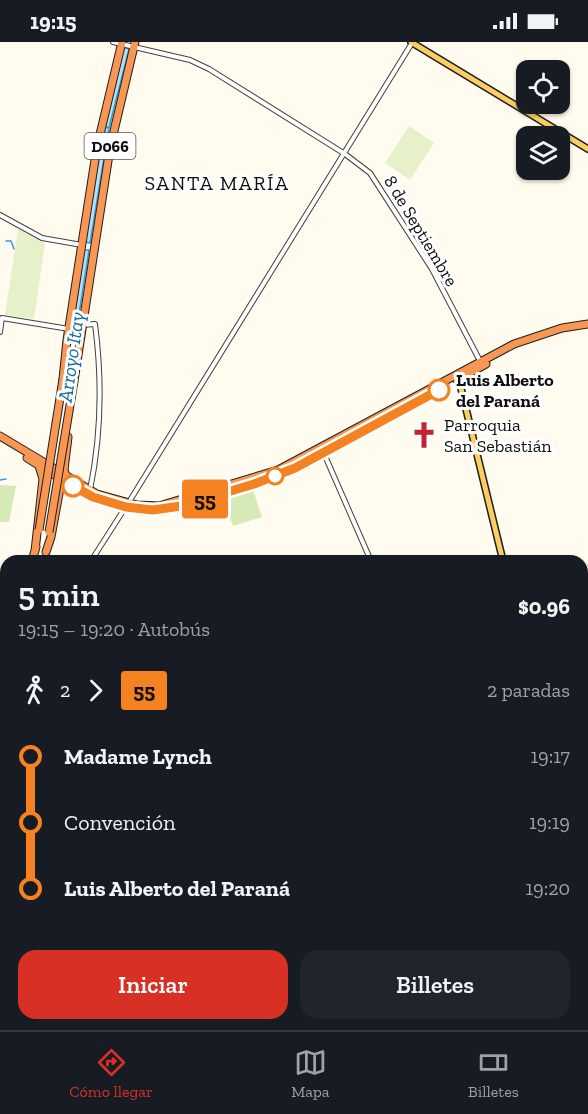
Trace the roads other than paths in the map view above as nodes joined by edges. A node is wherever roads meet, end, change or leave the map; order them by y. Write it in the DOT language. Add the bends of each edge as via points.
graph roads {
  1 [pos="113,42"];
  2 [pos="123,43"];
  3 [pos="412,43"];
  4 [pos="133,45"];
  5 [pos="588,149"];
  6 [pos="345,154"];
  7 [pos="0,215"];
  8 [pos="88,246"];
  9 [pos="81,325"];
  10 [pos="588,326"];
  11 [pos="69,328"];
  12 [pos="0,333"];
  13 [pos="67,340"];
  14 [pos="77,356"];
  15 [pos="480,362"];
  16 [pos="458,376"];
  17 [pos="0,436"];
  18 [pos="0,441"];
  19 [pos="322,451"];
  20 [pos="39,463"];
  21 [pos="69,481"];
  22 [pos="90,490"];
  23 [pos="127,505"];
  24 [pos="35,550"];
  25 [pos="46,552"];
  26 [pos="34,555"];
  27 [pos="45,555"];
  28 [pos="95,555"];
  29 [pos="368,555"];
  30 [pos="502,555"];
  1 -- 2 [label="street"];
  2 -- 4 [label="street"];
  2 -- 8 [label="highway, D066" via="97,147"];
  3 -- 5 [label="main road"];
  3 -- 6 [label="street"];
  4 -- 6 [label="street, 8 de Septiembre" via="209,69"];
  4 -- 8 [label="highway, D066"];
  6 -- 15 [label="street, 8 de Septiembre" via="370,173 390,202 432,269"];
  6 -- 23 [label="street"];
  7 -- 8 [label="street" via="42,238"];
  8 -- 9 [label="highway, D066"];
  8 -- 11 [label="highway, D066"];
  9 -- 14 [label="highway, D066"];
  9 -- 22 [label="street" via="95,324 98,419"];
  10 -- 15 [label="highway" via="539,334"];
  10 -- 16 [label="highway" via="530,342"];
  11 -- 12 [label="street" via="2,318"];
  11 -- 13 [label="highway, D066"];
  13 -- 20 [label="highway" via="47,457"];
  13 -- 24 [label="highway, D066, bridge"];
  14 -- 21 [label="highway" via="78,375 64,470"];
  14 -- 25 [label="highway, D066, bridge"];
  15 -- 16 [label="highway"];
  16 -- 19 [label="highway"];
  16 -- 30 [label="main road"];
  17 -- 20 [label="highway"];
  18 -- 20 [label="highway"];
  19 -- 23 [label="highway" via="281,474 181,506 153,510"];
  19 -- 29 [label="street"];
  20 -- 21 [label="highway"];
  20 -- 24 [label="highway" via="43,479"];
  21 -- 22 [label="highway"];
  21 -- 23 [label="highway" via="93,497"];
  21 -- 25 [label="highway" via="60,488"];
  22 -- 23 [label="highway"];
  23 -- 28 [label="street"];
  24 -- 26 [label="highway, D066"];
  25 -- 27 [label="highway, D066"];
}
